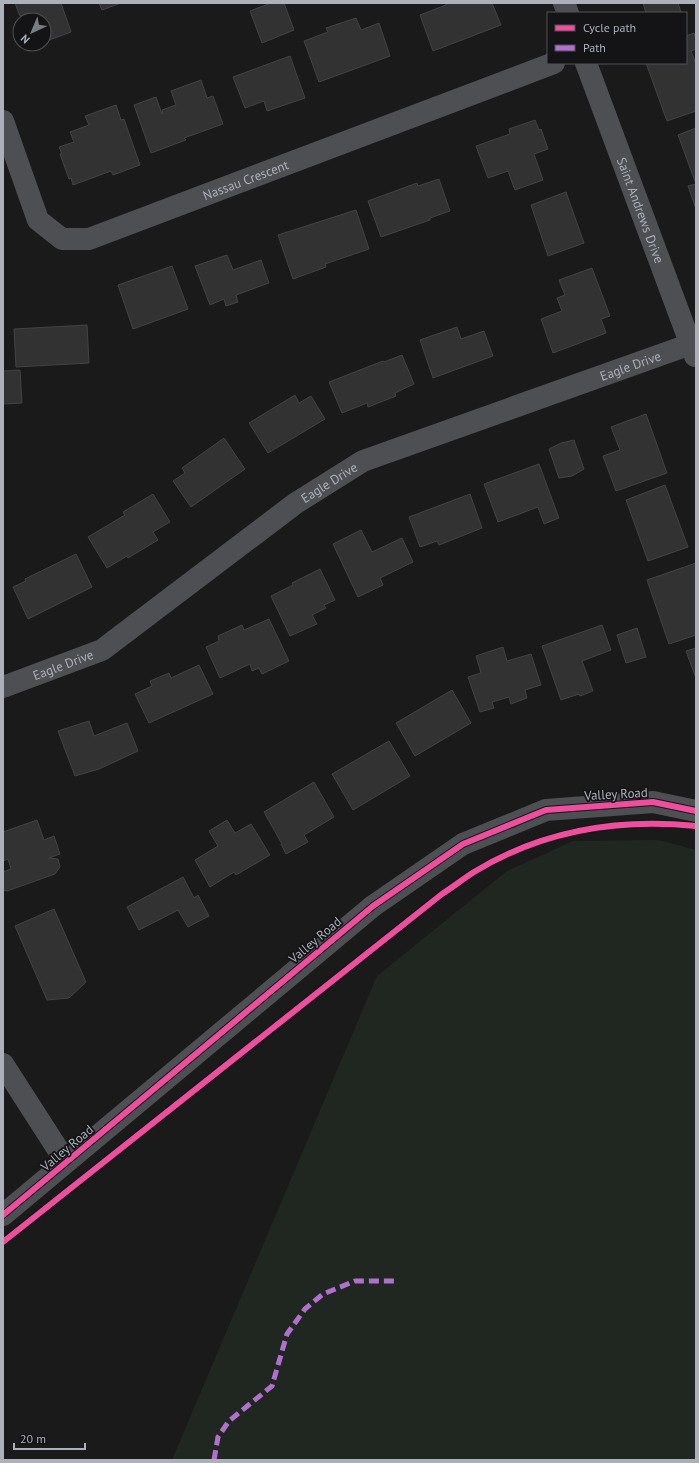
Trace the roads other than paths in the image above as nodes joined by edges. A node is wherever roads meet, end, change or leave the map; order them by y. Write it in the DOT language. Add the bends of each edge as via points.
graph roads {
  1 [pos="551,64"];
  2 [pos="586,64"];
  3 [pos="3,121"];
  4 [pos="693,351"];
  5 [pos="3,687"];
  6 [pos="696,811"];
  7 [pos="3,1064"];
  8 [pos="66,1162"];
  9 [pos="3,1215"];
  1 -- 3 [label="street, Nassau Crescent" via="89,238 62,239 38,220"];
  2 -- 4 [label="street, Saint Andrews Drive"];
  4 -- 5 [label="street, Eagle Drive" via="363,461 296,503 102,650"];
  6 -- 8 [label="street, Valley Road" via="653,802 546,810 463,844 373,906"];
  7 -- 8 [label="street"];
  8 -- 9 [label="street, Valley Road"];
}
